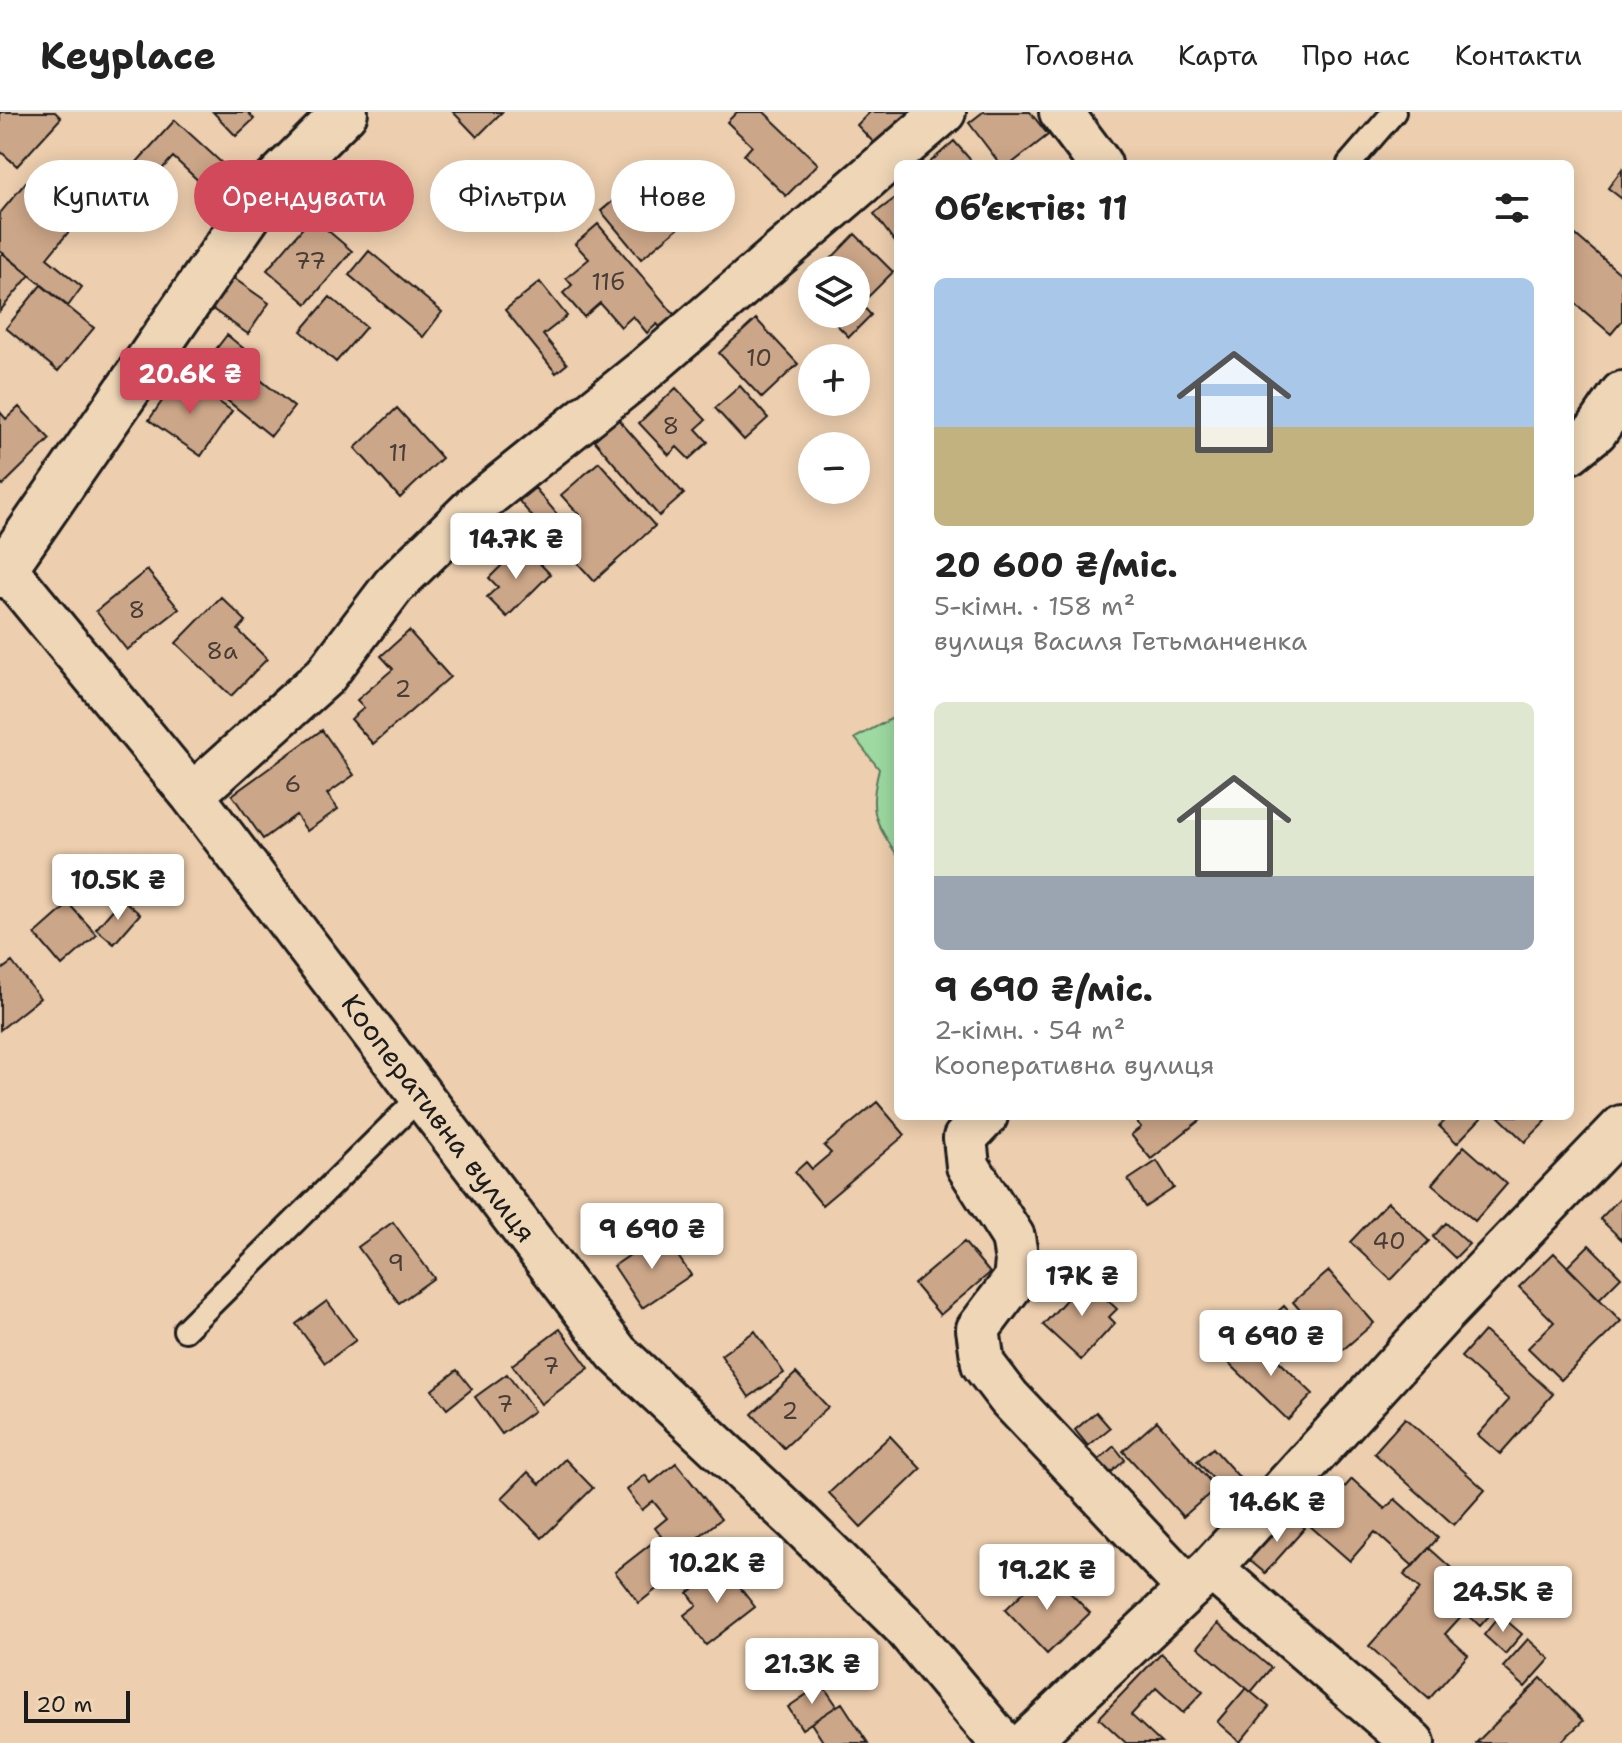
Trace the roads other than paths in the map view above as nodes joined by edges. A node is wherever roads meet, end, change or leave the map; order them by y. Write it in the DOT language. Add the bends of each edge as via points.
graph roads {
  1 [pos="345,112"];
  2 [pos="944,112"];
  3 [pos="1061,112"];
  4 [pos="1394,112"];
  5 [pos="1097,160"];
  6 [pos="1352,160"];
  7 [pos="1622,393"];
  8 [pos="1574,449"];
  9 [pos="3,572"];
  10 [pos="192,795"];
  11 [pos="421,1096"];
  12 [pos="982,1120"];
  13 [pos="1622,1127"];
  14 [pos="185,1330"];
  15 [pos="1200,1578"];
  16 [pos="1002,1743"];
  17 [pos="1026,1743"];
  18 [pos="1413,1743"];
  1 -- 9 [label="street" via="263,194"];
  2 -- 10 [label="street" via="647,368 476,505 394,585 325,676"];
  3 -- 5 [label="street"];
  4 -- 6 [label="lane"];
  7 -- 8 [label="street" via="1596,431"];
  9 -- 10 [label="street, Кооперативна вулиця"];
  10 -- 11 [label="street, Кооперативна вулиця"];
  11 -- 14 [label="lane"];
  11 -- 16 [label="street, Кооперативна вулиця" via="617,1353 904,1626"];
  12 -- 15 [label="street" via="965,1138 968,1166 1013,1237 1017,1261 1015,1280 978,1329 983,1364 1009,1398"];
  13 -- 15 [label="street"];
  15 -- 17 [label="street"];
  15 -- 18 [label="street"];
}
